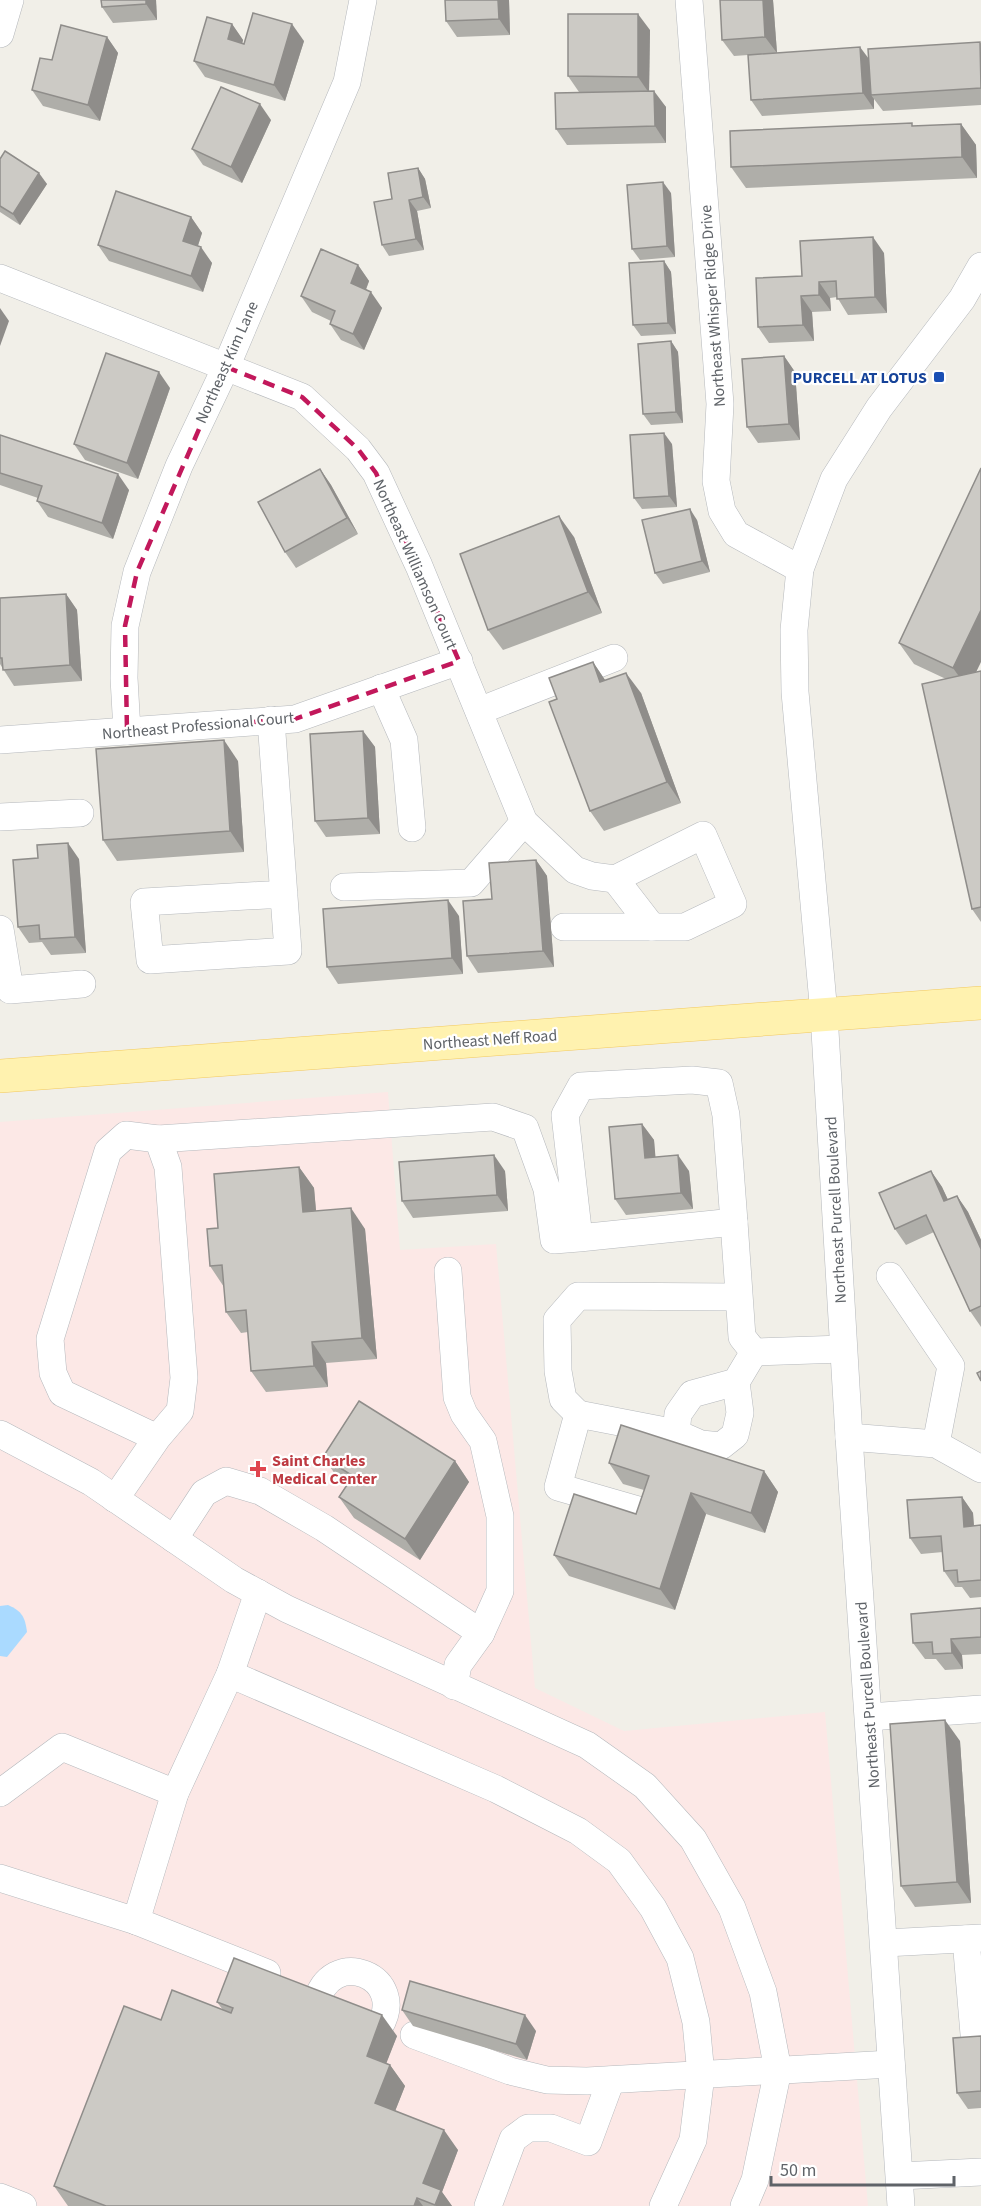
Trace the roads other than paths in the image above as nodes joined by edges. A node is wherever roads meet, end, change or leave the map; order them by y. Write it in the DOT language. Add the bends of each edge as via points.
graph roads {
  1 [pos="10,0"];
  2 [pos="363,0"];
  3 [pos="689,0"];
  4 [pos="0,34"];
  5 [pos="981,266"];
  6 [pos="0,278"];
  7 [pos="971,304"];
  8 [pos="226,367"];
  9 [pos="800,569"];
  10 [pos="614,658"];
  11 [pos="459,661"];
  12 [pos="381,688"];
  13 [pos="479,711"];
  14 [pos="271,720"];
  15 [pos="127,731"];
  16 [pos="0,740"];
  17 [pos="80,813"];
  18 [pos="0,817"];
  19 [pos="524,822"];
  20 [pos="412,828"];
  21 [pos="615,879"];
  22 [pos="344,887"];
  23 [pos="284,894"];
  24 [pos="564,927"];
  25 [pos="652,927"];
  26 [pos="0,929"];
  27 [pos="82,984"];
  28 [pos="981,1003"];
  29 [pos="824,1014"];
  30 [pos="0,1076"];
  31 [pos="158,1139"];
  32 [pos="734,1222"];
  33 [pos="579,1238"];
  34 [pos="448,1270"];
  35 [pos="890,1276"];
  36 [pos="737,1297"];
  37 [pos="843,1350"];
  38 [pos="754,1352"];
  39 [pos="736,1382"];
  40 [pos="578,1414"];
  41 [pos="676,1433"];
  42 [pos="0,1434"];
  43 [pos="849,1437"];
  44 [pos="157,1438"];
  45 [pos="936,1444"];
  46 [pos="981,1469"];
  47 [pos="116,1499"];
  48 [pos="638,1510"];
  49 [pos="174,1539"];
  50 [pos="258,1593"];
  51 [pos="481,1633"];
  52 [pos="230,1674"];
  53 [pos="453,1686"];
  54 [pos="981,1709"];
  55 [pos="869,1717"];
  56 [pos="0,1793"];
  57 [pos="175,1793"];
  58 [pos="0,1878"];
  59 [pos="136,1921"];
  60 [pos="973,1938"];
  61 [pos="885,1943"];
  62 [pos="378,2029"];
  63 [pos="414,2036"];
  64 [pos="981,2045"];
  65 [pos="891,2064"];
  66 [pos="778,2070"];
  67 [pos="701,2075"];
  68 [pos="611,2080"];
  69 [pos="981,2172"];
  70 [pos="900,2176"];
  71 [pos="488,2206"];
  72 [pos="663,2206"];
  73 [pos="744,2206"];
  74 [pos="902,2206"];
  1 -- 4 [label="street"];
  2 -- 8 [label="street, Northeast Kim Lane" via="347,82"];
  3 -- 9 [label="street, Northeast Whisper Ridge Drive" via="720,404 716,481 722,511 736,534"];
  5 -- 7 [label="street, Northeast Purcell Boulevard"];
  6 -- 8 [label="street, Northeast Williamson Court"];
  7 -- 9 [label="street, Northeast Purcell Boulevard" via="879,408 834,479"];
  8 -- 11 [label="street, Northeast Williamson Court" via="302,397 358,448 376,473"];
  8 -- 15 [label="street, Northeast Kim Lane" via="179,466 137,572 125,626"];
  9 -- 29 [label="street, Northeast Purcell Boulevard" via="794,630 795,692"];
  10 -- 13 [label="street"];
  11 -- 12 [label="street, Northeast Professional Court"];
  11 -- 13 [label="street, Northeast Williamson Court"];
  12 -- 14 [label="street, Northeast Professional Court" via="295,719"];
  12 -- 20 [label="street" via="404,740"];
  13 -- 19 [label="street, Northeast Williamson Court"];
  14 -- 15 [label="street, Northeast Professional Court"];
  14 -- 23 [label="street"];
  15 -- 16 [label="street, Northeast Professional Court"];
  17 -- 18 [label="street"];
  19 -- 21 [label="street" via="574,870"];
  19 -- 22 [label="street" via="471,883"];
  21 -- 25 [label="street"];
  21 -- 25 [label="street" via="703,835 733,904 685,927"];
  23 -- 23 [label="street" via="288,951 150,960 144,902"];
  24 -- 25 [label="street"];
  26 -- 27 [label="street" via="9,990"];
  28 -- 29 [label="main road, Northeast Neff Road"];
  29 -- 30 [label="main road, Northeast Neff Road"];
  29 -- 37 [label="street, Northeast Purcell Boulevard"];
  31 -- 33 [label="street" via="493,1117 525,1128 547,1189 554,1240"];
  31 -- 44 [label="street" via="168,1167 184,1378 180,1411"];
  31 -- 44 [label="street" via="126,1135 108,1151 50,1339 53,1373 62,1393"];
  32 -- 33 [label="street"];
  32 -- 33 [label="street" via="726,1115 719,1083 692,1080 580,1086 565,1115"];
  32 -- 36 [label="street"];
  34 -- 51 [label="street" via="458,1397 464,1414 483,1441 500,1516 500,1591"];
  35 -- 45 [label="street" via="951,1366"];
  36 -- 38 [label="street" via="742,1336"];
  36 -- 40 [label="street" via="578,1296 557,1320 563,1399"];
  37 -- 38 [label="street"];
  37 -- 43 [label="street, Northeast Purcell Boulevard"];
  38 -- 39 [label="street"];
  39 -- 41 [label="street" via="692,1394 678,1414"];
  39 -- 41 [label="street" via="741,1413 735,1435 721,1446"];
  40 -- 41 [label="street"];
  40 -- 48 [label="street" via="558,1487"];
  42 -- 47 [label="street"];
  43 -- 45 [label="street"];
  43 -- 55 [label="street, Northeast Purcell Boulevard"];
  44 -- 47 [label="street"];
  45 -- 46 [label="street"];
  47 -- 49 [label="street"];
  49 -- 50 [label="street"];
  49 -- 51 [label="street" via="204,1492 226,1481 260,1491 324,1528"];
  50 -- 52 [label="street"];
  50 -- 53 [label="street"];
  51 -- 53 [label="street" via="459,1665"];
  52 -- 57 [label="street"];
  52 -- 67 [label="street" via="496,1789 578,1831 619,1861 653,1908 680,1958 696,2022"];
  53 -- 66 [label="street" via="502,1704 587,1745 645,1786 693,1839 732,1908 763,1992"];
  54 -- 55 [label="street"];
  55 -- 61 [label="street, Northeast Purcell Boulevard"];
  56 -- 57 [label="street" via="62,1747"];
  57 -- 59 [label="street"];
  58 -- 59 [label="street"];
  59 -- 62 [label="street" via="305,1991 338,1974 365,1974 384,1993 387,2006"];
  60 -- 61 [label="street"];
  60 -- 64 [label="street" via="975,2046"];
  61 -- 65 [label="street, Northeast Purcell Boulevard"];
  63 -- 68 [label="street" via="510,2071 547,2080"];
  65 -- 66 [label="street"];
  65 -- 70 [label="street, Northeast Purcell Boulevard"];
  66 -- 67 [label="street"];
  66 -- 73 [label="street" via="755,2180"];
  67 -- 68 [label="street"];
  67 -- 72 [label="street" via="693,2140"];
  68 -- 71 [label="street" via="588,2142 551,2128 528,2128 513,2139"];
  69 -- 70 [label="street"];
  70 -- 74 [label="street, Northeast Purcell Boulevard"];
}
